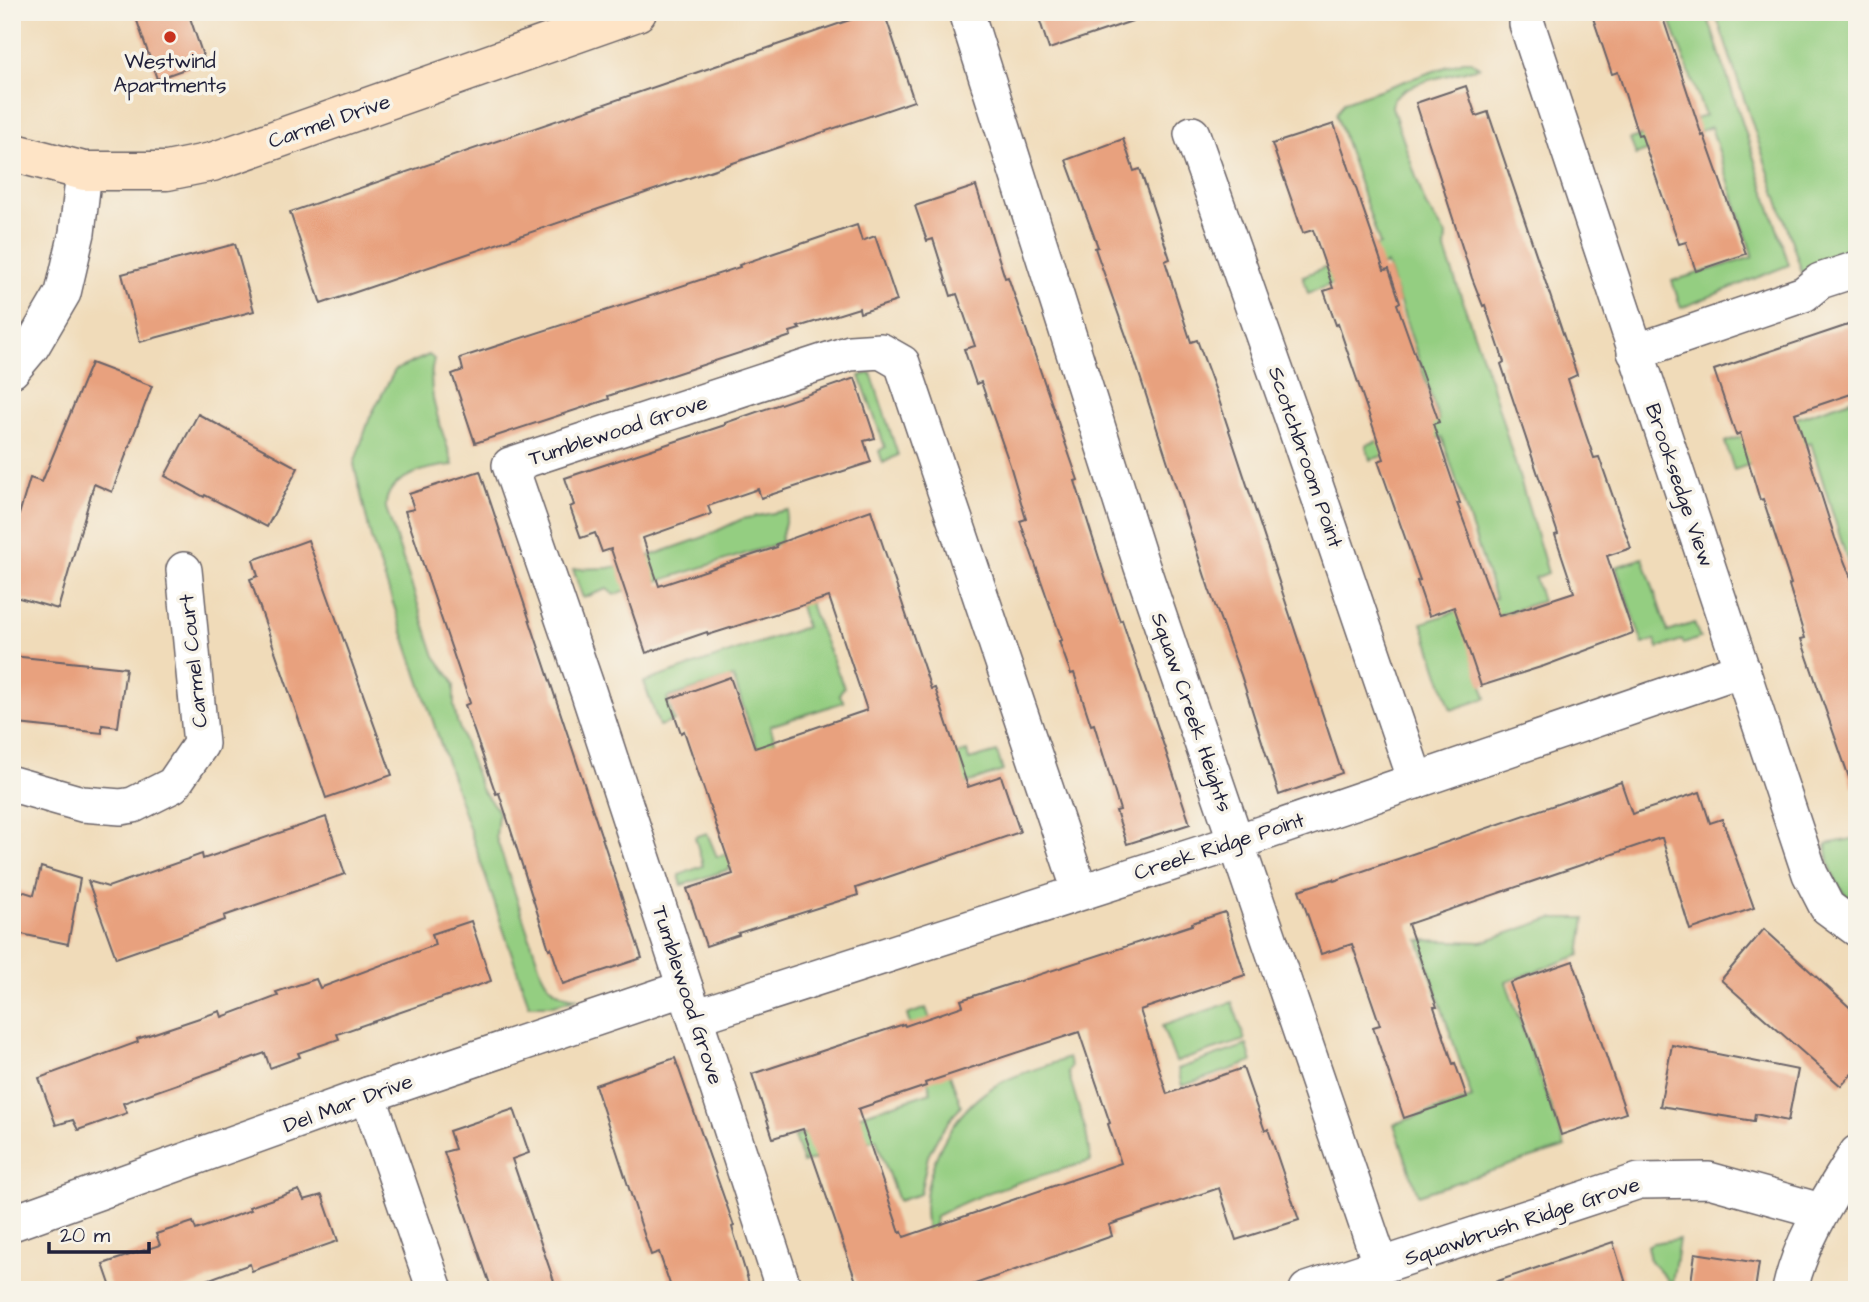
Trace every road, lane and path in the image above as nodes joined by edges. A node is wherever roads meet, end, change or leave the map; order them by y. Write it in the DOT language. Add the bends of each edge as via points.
graph roads {
  1 [pos="637,12"];
  2 [pos="967,12"];
  3 [pos="1527,24"];
  4 [pos="1192,134"];
  5 [pos="12,152"];
  6 [pos="84,171"];
  7 [pos="1857,269"];
  8 [pos="1857,291"];
  9 [pos="1804,294"];
  10 [pos="1635,352"];
  11 [pos="12,370"];
  12 [pos="184,570"];
  13 [pos="1742,669"];
  14 [pos="1416,782"];
  15 [pos="12,784"];
  16 [pos="1237,842"];
  17 [pos="1080,891"];
  18 [pos="1857,929"];
  19 [pos="690,1002"];
  20 [pos="368,1095"];
  21 [pos="1857,1153"];
  22 [pos="1821,1211"];
  23 [pos="12,1223"];
  24 [pos="1381,1266"];
  25 [pos="435,1290"];
  26 [pos="784,1290"];
  27 [pos="1307,1290"];
  28 [pos="1790,1290"];
  1 -- 6 [label="street, Carmel Drive" via="212,162 167,172"];
  2 -- 16 [label="street, Squaw Creek Heights" via="1051,286"];
  3 -- 10 [label="street, Brooksedge View"];
  4 -- 14 [label="street, Scotchbroom Point"];
  5 -- 6 [label="street, Carmel Drive"];
  6 -- 11 [label="street" via="77,233 63,293"];
  7 -- 9 [label="street" via="1821,281"];
  8 -- 9 [label="street"];
  9 -- 10 [label="street"];
  10 -- 13 [label="street, Brooksedge View"];
  12 -- 15 [label="street, Carmel Court" via="201,744 173,785 121,807 82,803"];
  13 -- 14 [label="street, Creek Ridge Point"];
  13 -- 18 [label="street, Brooksedge View" via="1815,887 1827,906"];
  14 -- 16 [label="street, Creek Ridge Point"];
  16 -- 17 [label="street, Creek Ridge Point"];
  16 -- 24 [label="street, Squaw Creek Heights"];
  17 -- 19 [label="street, Creek Ridge Point"];
  17 -- 19 [label="street, Tumblewood Grove" via="902,363 881,351 850,354 510,464"];
  19 -- 20 [label="street, Del Mar Drive"];
  19 -- 26 [label="street, Tumblewood Grove"];
  20 -- 23 [label="street, Del Mar Drive"];
  20 -- 25 [label="street"];
  21 -- 22 [label="street"];
  22 -- 24 [label="street, Squawbrush Ridge Grove" via="1709,1180 1639,1181"];
  22 -- 28 [label="street" via="1796,1262"];
  24 -- 27 [label="street, Squawbrush Ridge Grove"];
}
